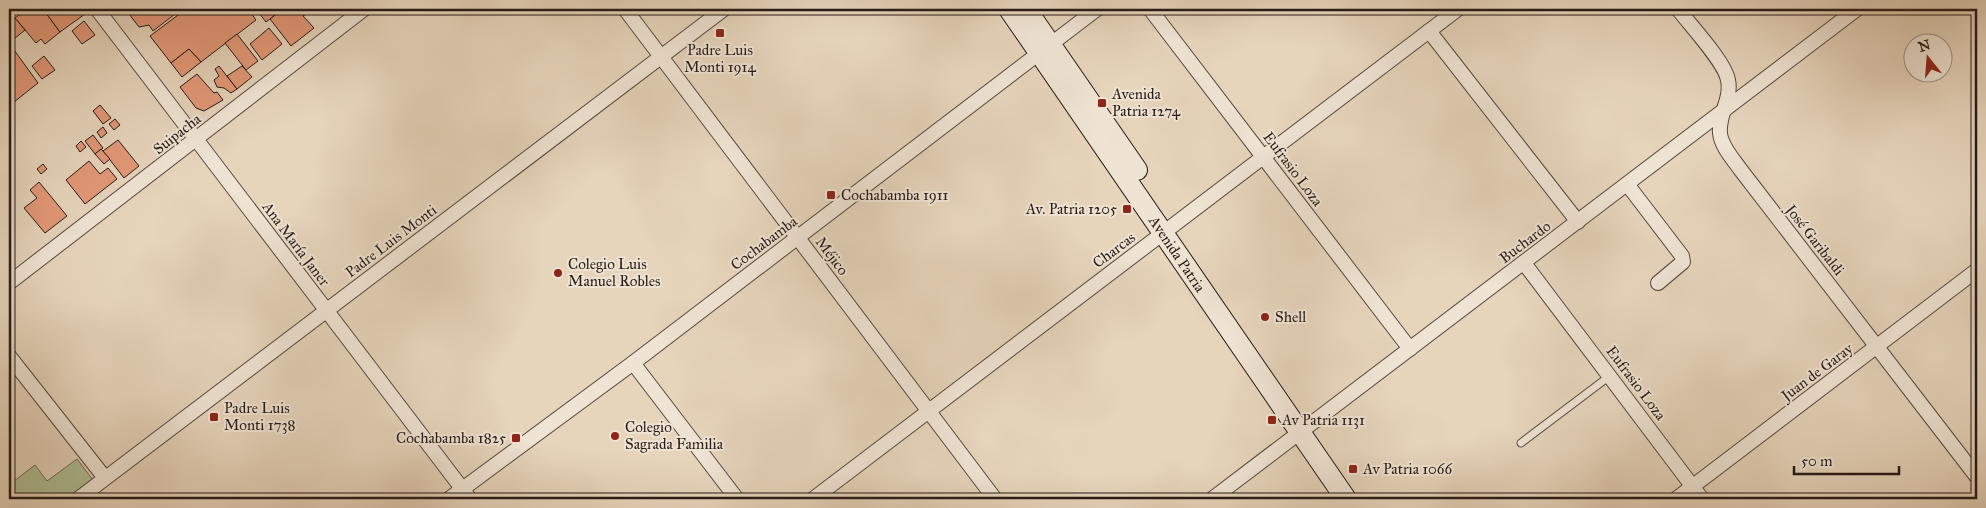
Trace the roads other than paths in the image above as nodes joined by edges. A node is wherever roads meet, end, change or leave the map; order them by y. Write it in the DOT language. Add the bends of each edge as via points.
graph roads {
  1 [pos="97,9"];
  2 [pos="364,9"];
  3 [pos="625,9"];
  4 [pos="724,9"];
  5 [pos="1009,9"];
  6 [pos="1026,9"];
  7 [pos="1097,9"];
  8 [pos="1150,9"];
  9 [pos="1458,9"];
  10 [pos="1678,9"];
  11 [pos="1857,9"];
  12 [pos="1429,31"];
  13 [pos="1045,48"];
  14 [pos="661,56"];
  15 [pos="1726,107"];
  16 [pos="197,140"];
  17 [pos="1264,157"];
  18 [pos="1627,184"];
  19 [pos="1578,222"];
  20 [pos="1169,229"];
  21 [pos="798,238"];
  22 [pos="1524,263"];
  23 [pos="1977,270"];
  24 [pos="9,283"];
  25 [pos="1658,283"];
  26 [pos="326,310"];
  27 [pos="1877,347"];
  28 [pos="1410,349"];
  29 [pos="9,356"];
  30 [pos="633,363"];
  31 [pos="1611,375"];
  32 [pos="929,412"];
  33 [pos="1304,429"];
  34 [pos="1521,443"];
  35 [pos="1977,476"];
  36 [pos="105,478"];
  37 [pos="1693,487"];
  38 [pos="467,494"];
  39 [pos="78,499"];
  40 [pos="449,499"];
  41 [pos="737,499"];
  42 [pos="813,499"];
  43 [pos="995,499"];
  44 [pos="1212,499"];
  45 [pos="1346,499"];
  46 [pos="1361,499"];
  47 [pos="1676,499"];
  48 [pos="1702,499"];
  1 -- 16 [label="street, Ana María Janer"];
  2 -- 16 [label="street, Suipacha"];
  3 -- 14 [label="street, Méjico"];
  4 -- 14 [label="street, Padre Luis Monti"];
  5 -- 13 [label="main road, Avenida Patria"];
  6 -- 13 [label="main road, Avenida Patria"];
  7 -- 13 [label="street, Cochabamba"];
  8 -- 17 [label="street, Eufrasio Loza"];
  9 -- 12 [label="street, Charcas"];
  10 -- 15 [label="street, José Garibaldi" via="1728,78 1730,91"];
  11 -- 15 [label="street, Buchardo"];
  12 -- 17 [label="street, Charcas"];
  12 -- 19 [label="street"];
  13 -- 20 [label="main road, Avenida Patria"];
  13 -- 21 [label="street, Cochabamba"];
  14 -- 21 [label="street, Méjico"];
  14 -- 26 [label="street, Padre Luis Monti"];
  15 -- 18 [label="street, Buchardo"];
  15 -- 27 [label="street, José Garibaldi" via="1720,132 1723,142 1740,169"];
  16 -- 24 [label="street, Suipacha"];
  16 -- 26 [label="street, Ana María Janer"];
  17 -- 20 [label="street, Charcas"];
  17 -- 28 [label="street, Eufrasio Loza"];
  18 -- 19 [label="street, Buchardo"];
  18 -- 25 [label="street" via="1682,256 1683,262"];
  19 -- 22 [label="street, Buchardo"];
  20 -- 32 [label="street, Charcas"];
  20 -- 33 [label="main road, Avenida Patria"];
  21 -- 30 [label="street, Cochabamba"];
  21 -- 32 [label="street, Méjico"];
  22 -- 28 [label="street, Buchardo"];
  22 -- 31 [label="street, Eufrasio Loza"];
  23 -- 27 [label="street, Juan de Garay"];
  26 -- 36 [label="street, Padre Luis Monti"];
  26 -- 38 [label="street, Ana María Janer"];
  27 -- 35 [label="street, José Garibaldi"];
  27 -- 37 [label="street, Juan de Garay"];
  28 -- 33 [label="street, Buchardo"];
  29 -- 36 [label="street"];
  30 -- 38 [label="street, Cochabamba"];
  30 -- 41 [label="street"];
  31 -- 34 [label="lane"];
  31 -- 37 [label="street, Eufrasio Loza"];
  32 -- 42 [label="street, Charcas"];
  32 -- 43 [label="street, Méjico"];
  33 -- 44 [label="street, Buchardo"];
  33 -- 45 [label="main road, Avenida Patria"];
  33 -- 46 [label="main road, Avenida Patria"];
  36 -- 39 [label="street, Padre Luis Monti"];
  37 -- 47 [label="street, Juan de Garay"];
  37 -- 48 [label="street, Eufrasio Loza"];
  38 -- 40 [label="street, Cochabamba"];
}
